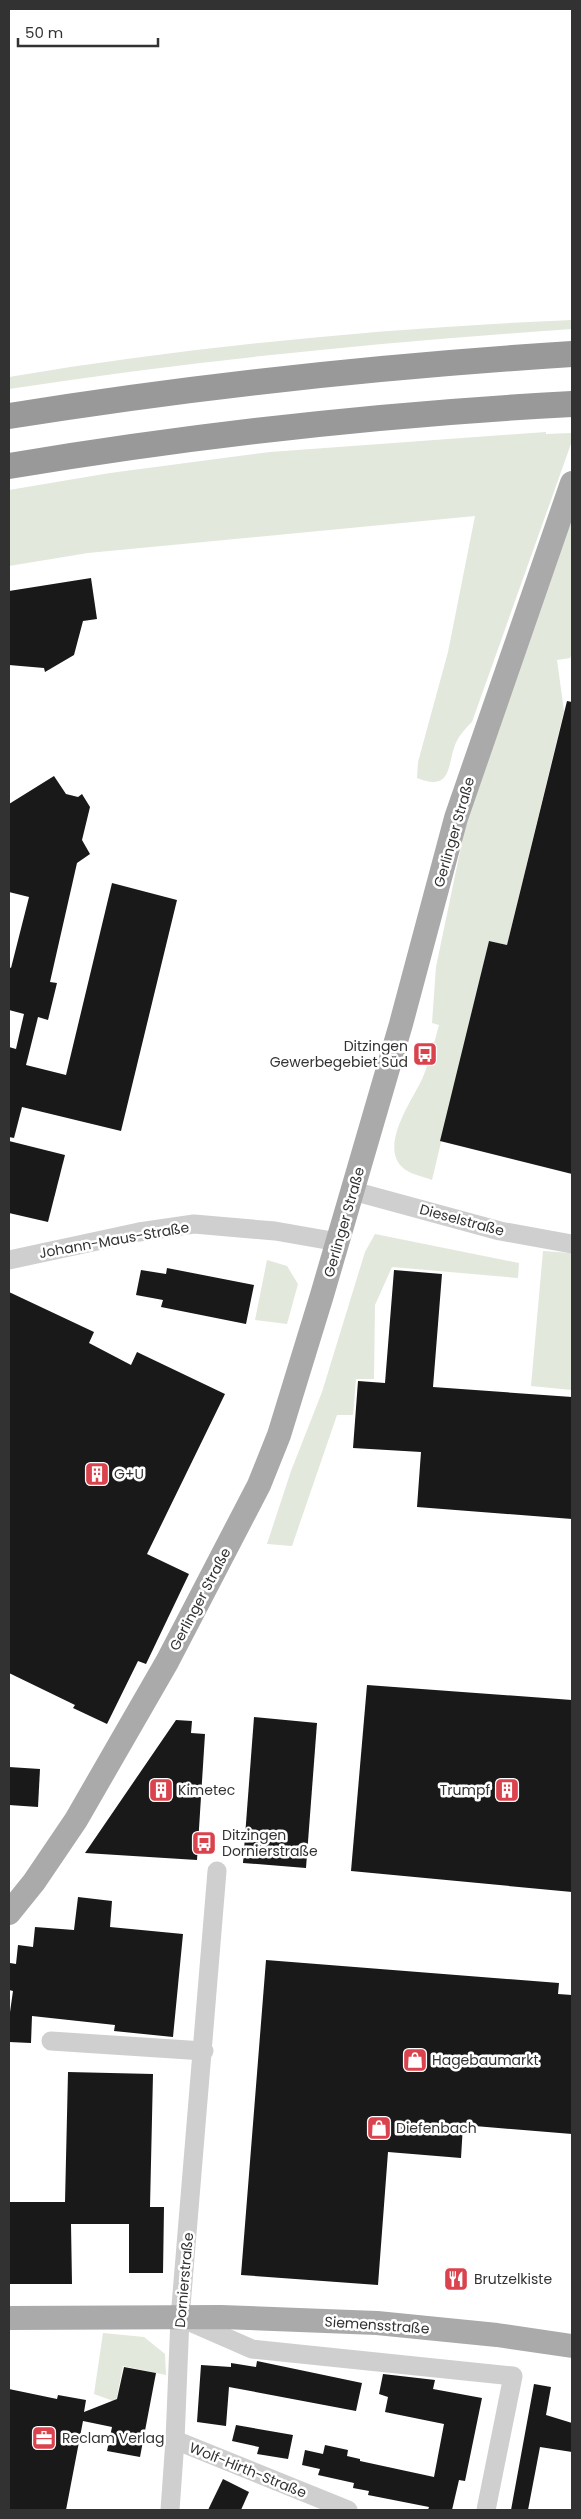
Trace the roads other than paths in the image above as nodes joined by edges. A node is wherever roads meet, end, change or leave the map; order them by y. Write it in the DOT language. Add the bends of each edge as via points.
graph roads {
  1 [pos="572,354"];
  2 [pos="563,404"];
  3 [pos="9,416"];
  4 [pos="9,466"];
  5 [pos="572,483"];
  6 [pos="353,1191"];
  7 [pos="338,1242"];
  8 [pos="572,1244"];
  9 [pos="9,1260"];
  10 [pos="217,1871"];
  11 [pos="9,1913"];
  12 [pos="51,2041"];
  13 [pos="204,2051"];
  14 [pos="9,2318"];
  15 [pos="180,2318"];
  16 [pos="572,2346"];
  17 [pos="175,2440"];
  18 [pos="170,2510"];
  19 [pos="348,2510"];
  20 [pos="486,2510"];
  1 -- 3 [label="highway" via="396,366 220,385"];
  2 -- 4 [label="highway" via="222,434"];
  5 -- 6 [label="main road, Gerlinger Straße" via="459,810"];
  6 -- 7 [label="main road, Gerlinger Straße"];
  6 -- 8 [label="street, Dieselstraße" via="500,1231"];
  7 -- 9 [label="street, Johann-Maus-Straße" via="275,1231 194,1224 139,1232"];
  7 -- 11 [label="main road, Gerlinger Straße" via="298,1375 259,1485 166,1662 76,1820"];
  10 -- 13 [label="street, Dornierstraße"];
  12 -- 13 [label="street"];
  13 -- 15 [label="street, Dornierstraße"];
  14 -- 15 [label="main road, Siemensstraße"];
  15 -- 16 [label="main road, Siemensstraße" via="377,2323"];
  15 -- 17 [label="street, Dornierstraße"];
  15 -- 20 [label="street, Siemensstraße" via="252,2349 513,2376"];
  17 -- 18 [label="street, Dornierstraße"];
  17 -- 19 [label="street, Wolf-Hirth-Straße"];
}
